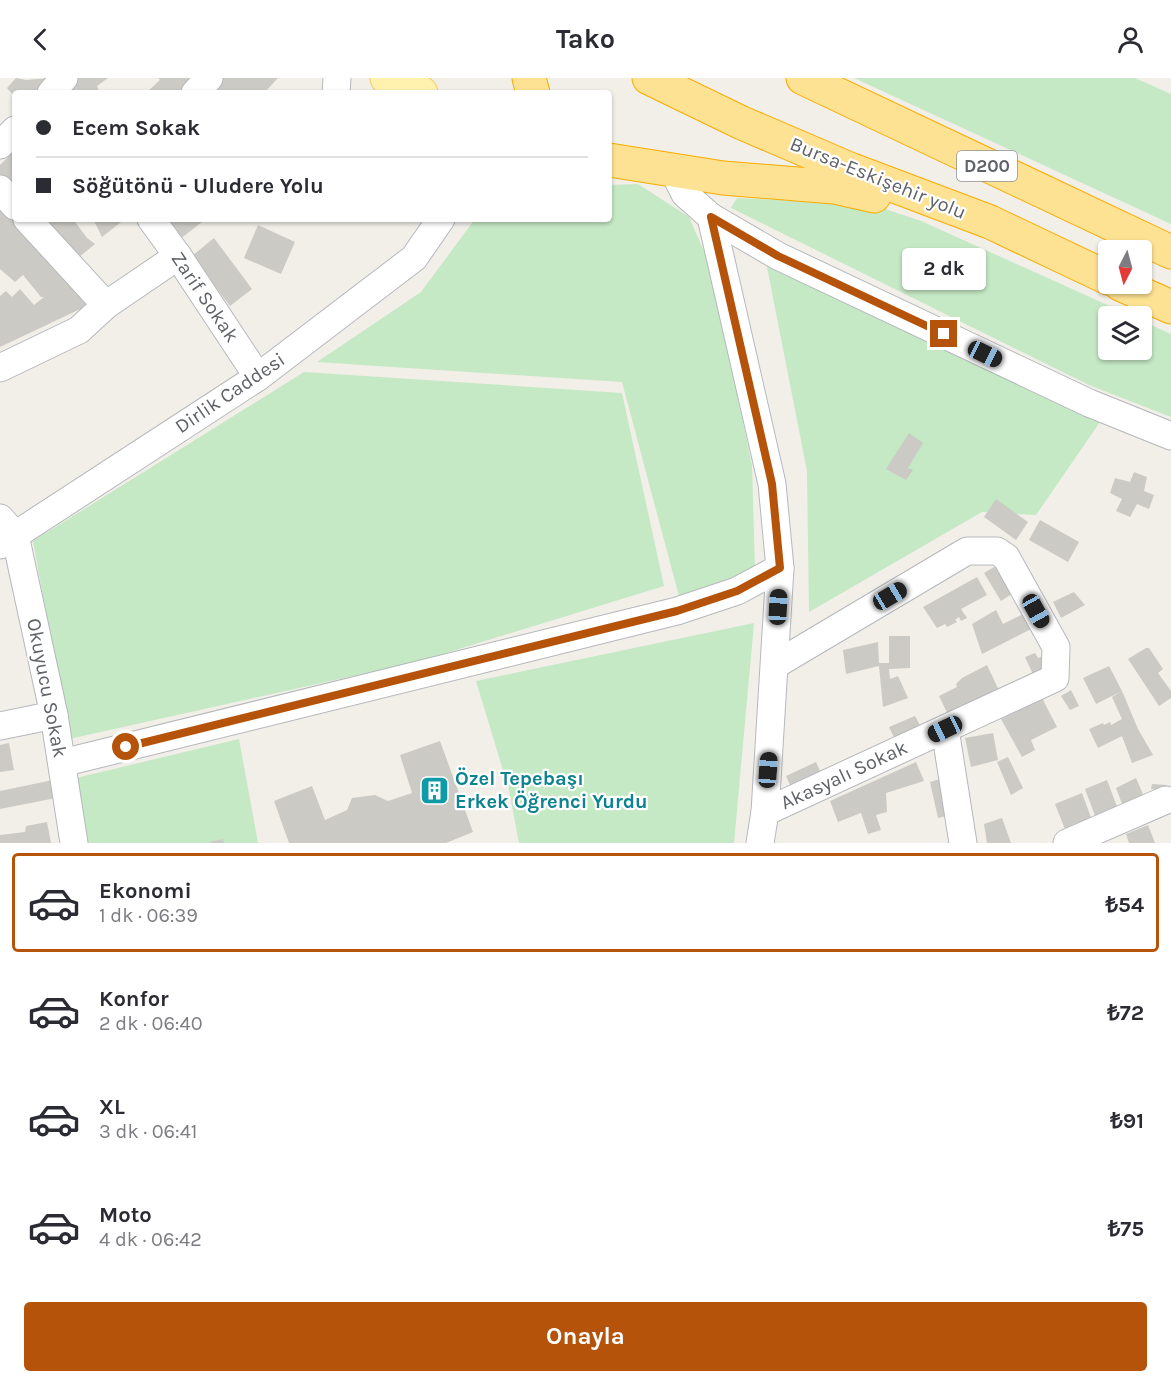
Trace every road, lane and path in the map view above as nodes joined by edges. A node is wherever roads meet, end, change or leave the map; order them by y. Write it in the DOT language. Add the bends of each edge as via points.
graph roads {
  1 [pos="64,78"];
  2 [pos="209,78"];
  3 [pos="387,78"];
  4 [pos="649,78"];
  5 [pos="803,78"];
  6 [pos="54,90"];
  7 [pos="198,90"];
  8 [pos="414,90"];
  9 [pos="12,133"];
  10 [pos="0,145"];
  11 [pos="612,161"];
  12 [pos="674,172"];
  13 [pos="0,189"];
  14 [pos="12,203"];
  15 [pos="711,217"];
  16 [pos="30,222"];
  17 [pos="153,222"];
  18 [pos="439,222"];
  19 [pos="990,222"];
  20 [pos="1171,252"];
  21 [pos="178,256"];
  22 [pos="1098,273"];
  23 [pos="1142,294"];
  24 [pos="106,305"];
  25 [pos="1171,307"];
  26 [pos="0,368"];
  27 [pos="258,377"];
  28 [pos="1171,436"];
  29 [pos="5,533"];
  30 [pos="780,568"];
  31 [pos="775,665"];
  32 [pos="54,715"];
  33 [pos="0,726"];
  34 [pos="945,729"];
  35 [pos="62,763"];
  36 [pos="1166,800"];
  37 [pos="765,812"];
  38 [pos="74,843"];
  39 [pos="760,843"];
  40 [pos="963,843"];
  41 [pos="1067,843"];
  1 -- 6 [label="street"];
  2 -- 7 [label="street"];
  3 -- 8 [label="main road"];
  4 -- 19 [label="highway, Bursa-Eskişehir yolu / D200" via="852,170"];
  5 -- 20 [label="highway, D200"];
  9 -- 10 [label="street"];
  11 -- 12 [label="highway"];
  12 -- 15 [label="street" via="685,194"];
  12 -- 19 [label="highway" via="834,187"];
  13 -- 14 [label="street"];
  15 -- 28 [label="street" via="778,256 1089,403"];
  15 -- 30 [label="street" via="772,484"];
  16 -- 24 [label="street"];
  17 -- 21 [label="street, Zarif Sokak"];
  18 -- 27 [label="street, Dirlik Caddesi" via="414,258"];
  19 -- 22 [label="highway, Bursa-Eskişehir yolu / D200"];
  21 -- 24 [label="street"];
  21 -- 27 [label="street, Zarif Sokak"];
  23 -- 25 [label="highway"];
  24 -- 26 [label="street" via="79,330"];
  27 -- 29 [label="street, Dirlik Caddesi"];
  29 -- 32 [label="street, Okuyucu Sokak"];
  30 -- 31 [label="street"];
  30 -- 35 [label="street" via="737,591 677,611"];
  31 -- 34 [label="street, Akasyalı Sokak" via="967,551 997,551 1006,557 1056,647 1055,678"];
  31 -- 37 [label="street"];
  32 -- 33 [label="street"];
  32 -- 35 [label="street, Okuyucu Sokak"];
  34 -- 37 [label="street, Akasyalı Sokak"];
  34 -- 40 [label="street"];
  35 -- 38 [label="street, Okuyucu Sokak"];
  36 -- 41 [label="street"];
  37 -- 39 [label="street"];
}
